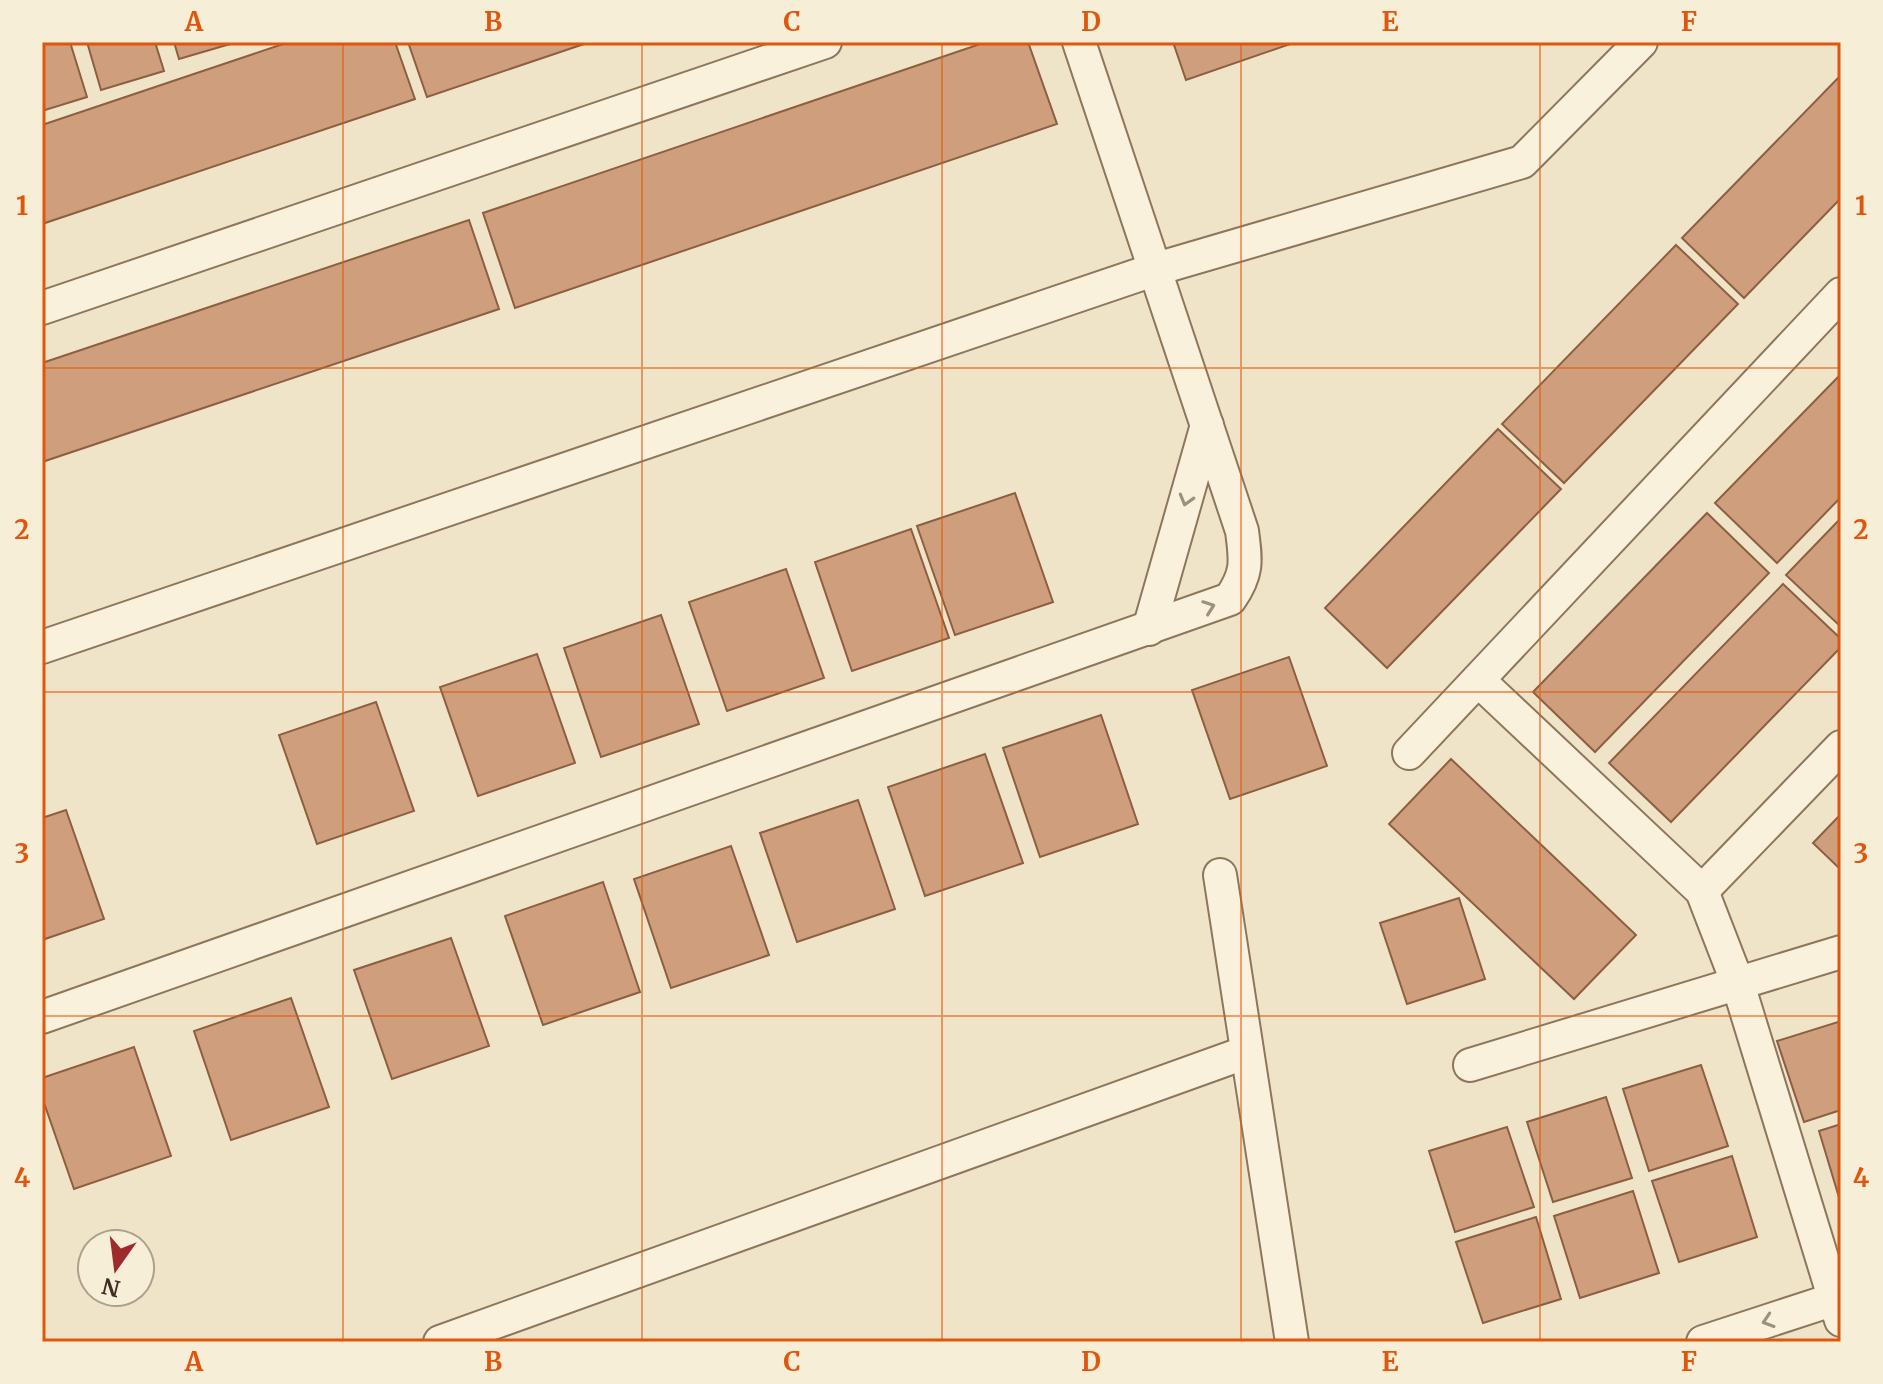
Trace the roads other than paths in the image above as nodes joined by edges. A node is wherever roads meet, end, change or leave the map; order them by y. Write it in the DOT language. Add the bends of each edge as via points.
graph roads {
  1 [pos="825,42"];
  2 [pos="1079,42"];
  3 [pos="1641,42"];
  4 [pos="1156,269"];
  5 [pos="1841,294"];
  6 [pos="42,308"];
  7 [pos="1207,425"];
  8 [pos="1149,629"];
  9 [pos="42,647"];
  10 [pos="1478,680"];
  11 [pos="1841,747"];
  12 [pos="1409,753"];
  13 [pos="1220,875"];
  14 [pos="1702,891"];
  15 [pos="1841,952"];
  16 [pos="1738,984"];
  17 [pos="42,1017"];
  18 [pos="1247,1052"];
  19 [pos="1470,1065"];
  20 [pos="1839,1306"];
  21 [pos="440,1342"];
  22 [pos="1292,1342"];
  23 [pos="1703,1342"];
  1 -- 6 [label="street"];
  2 -- 4 [label="street"];
  3 -- 4 [label="street" via="1522,162"];
  4 -- 7 [label="street"];
  4 -- 9 [label="street"];
  5 -- 10 [label="street"];
  7 -- 8 [label="street, one-way"];
  8 -- 7 [label="street, one-way" via="1230,599 1241,583 1246,563 1242,531"];
  8 -- 17 [label="street"];
  10 -- 12 [label="street"];
  10 -- 14 [label="street"];
  11 -- 14 [label="street"];
  13 -- 18 [label="street"];
  14 -- 16 [label="street"];
  15 -- 16 [label="street"];
  16 -- 19 [label="street"];
  16 -- 20 [label="street"];
  18 -- 21 [label="street"];
  18 -- 22 [label="street"];
  20 -- 23 [label="street, one-way"];
}
